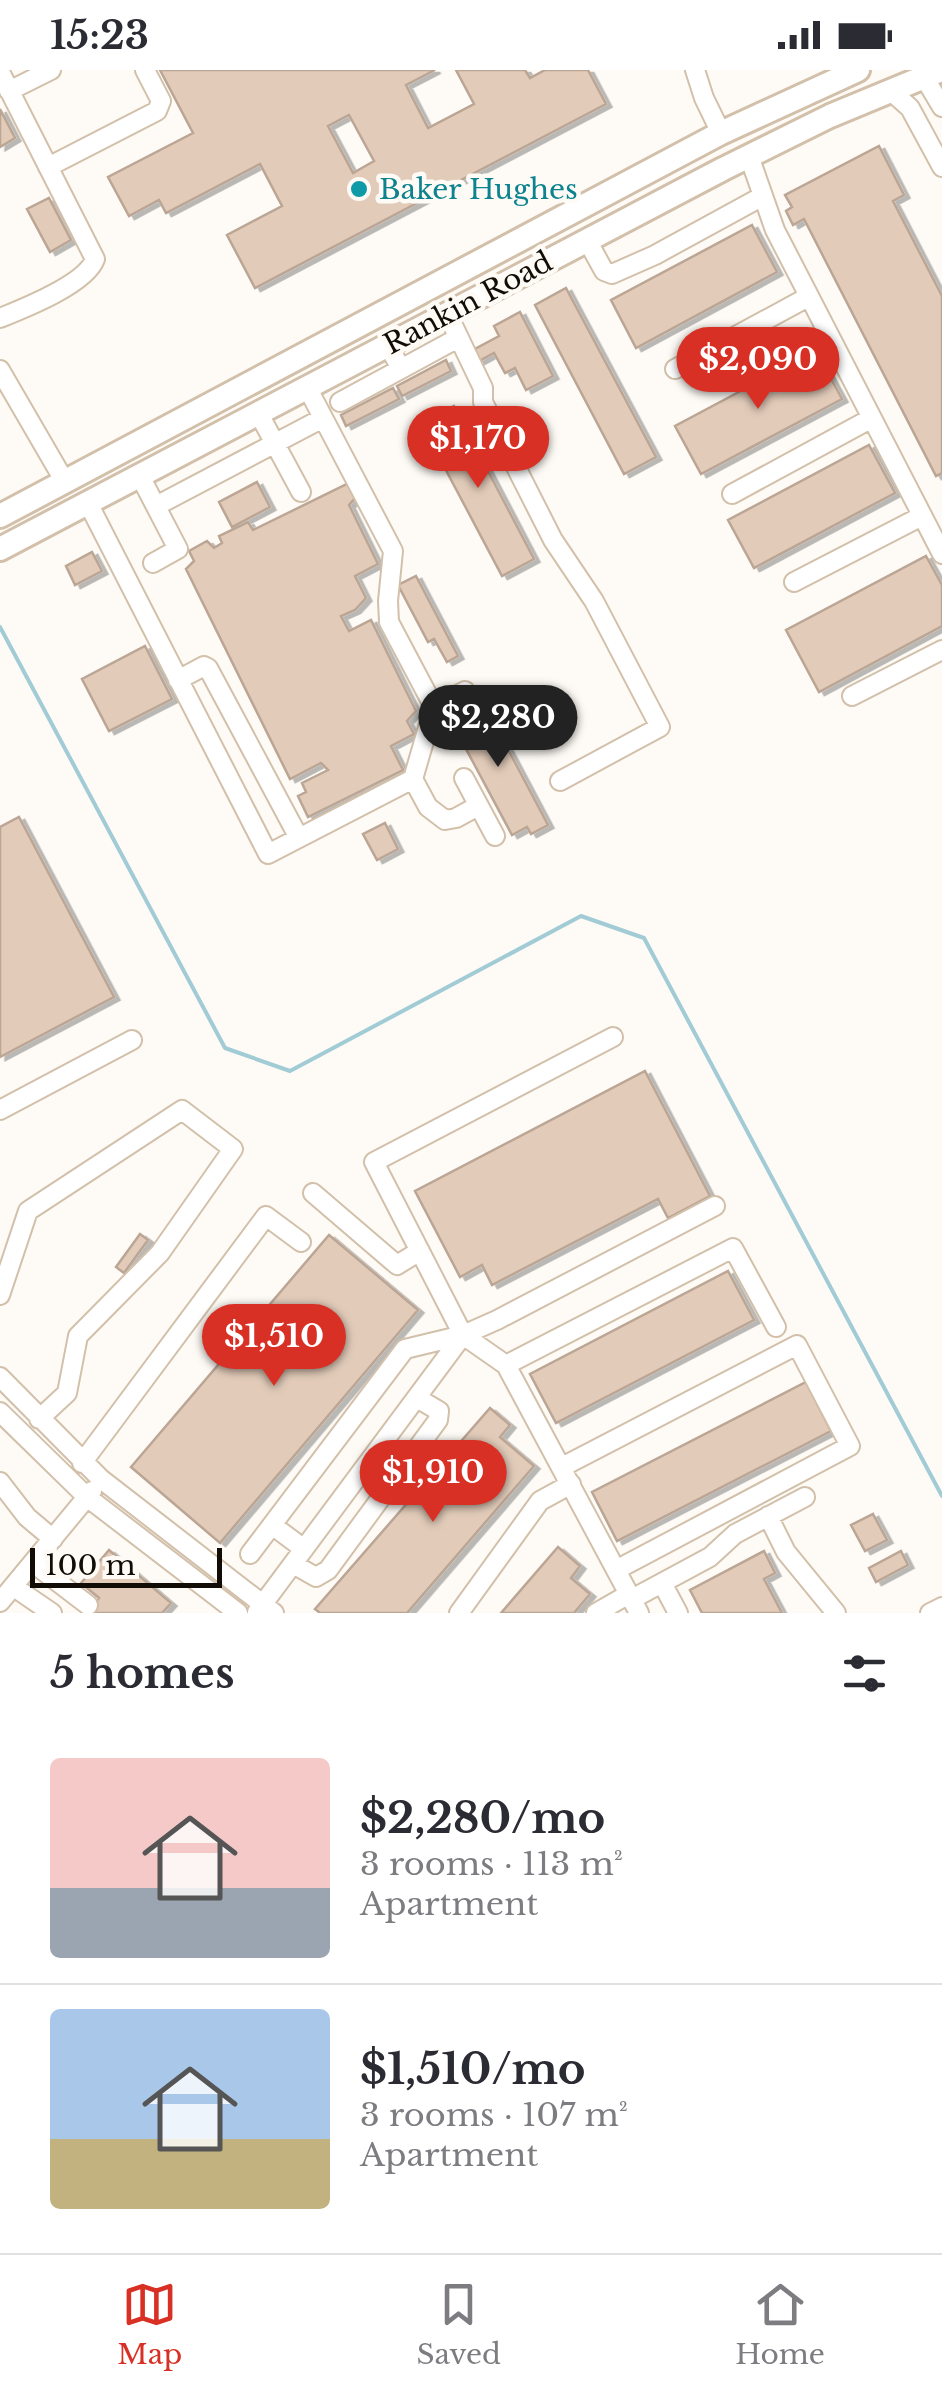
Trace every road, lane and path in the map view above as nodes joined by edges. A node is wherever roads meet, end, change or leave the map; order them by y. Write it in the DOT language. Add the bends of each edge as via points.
graph roads {
  1 [pos="51,70"];
  2 [pos="145,70"];
  3 [pos="695,70"];
  4 [pos="858,70"];
  5 [pos="0,72"];
  6 [pos="911,79"];
  7 [pos="9,91"];
  8 [pos="942,107"];
  9 [pos="721,133"];
  10 [pos="743,159"];
  11 [pos="48,167"];
  12 [pos="942,167"];
  13 [pos="763,196"];
  14 [pos="587,240"];
  15 [pos="433,286"];
  16 [pos="808,297"];
  17 [pos="448,313"];
  18 [pos="0,318"];
  19 [pos="458,338"];
  20 [pos="388,345"];
  21 [pos="294,360"];
  22 [pos="401,369"];
  23 [pos="675,369"];
  24 [pos="0,370"];
  25 [pos="308,388"];
  26 [pos="340,402"];
  27 [pos="259,414"];
  28 [pos="323,418"];
  29 [pos="872,418"];
  30 [pos="275,443"];
  31 [pos="140,476"];
  32 [pos="65,482"];
  33 [pos="300,492"];
  34 [pos="732,494"];
  35 [pos="88,502"];
  36 [pos="156,506"];
  37 [pos="0,516"];
  38 [pos="922,516"];
  39 [pos="0,550"];
  40 [pos="942,554"];
  41 [pos="153,562"];
  42 [pos="794,582"];
  43 [pos="942,650"];
  44 [pos="178,680"];
  45 [pos="464,691"];
  46 [pos="852,696"];
  47 [pos="434,706"];
  48 [pos="464,778"];
  49 [pos="413,779"];
  50 [pos="560,780"];
  51 [pos="478,806"];
  52 [pos="495,836"];
  53 [pos="298,838"];
  54 [pos="613,1037"];
  55 [pos="132,1040"];
  56 [pos="0,1110"];
  57 [pos="314,1194"];
  58 [pos="715,1206"];
  59 [pos="302,1242"];
  60 [pos="420,1252"];
  61 [pos="0,1295"];
  62 [pos="776,1326"];
  63 [pos="463,1336"];
  64 [pos="506,1366"];
  65 [pos="0,1377"];
  66 [pos="417,1398"];
  67 [pos="0,1412"];
  68 [pos="38,1419"];
  69 [pos="82,1462"];
  70 [pos="566,1476"];
  71 [pos="101,1480"];
  72 [pos="0,1482"];
  73 [pos="805,1496"];
  74 [pos="87,1497"];
  75 [pos="768,1516"];
  76 [pos="272,1525"];
  77 [pos="53,1538"];
  78 [pos="250,1554"];
  79 [pos="298,1557"];
  80 [pos="33,1564"];
  81 [pos="616,1570"];
  82 [pos="662,1583"];
  83 [pos="14,1587"];
  84 [pos="0,1602"];
  85 [pos="633,1602"];
  86 [pos="88,1605"];
  87 [pos="942,1607"];
  88 [pos="264,1610"];
  89 [pos="52,1613"];
  90 [pos="238,1613"];
  91 [pos="458,1613"];
  92 [pos="596,1613"];
  93 [pos="678,1613"];
  94 [pos="836,1613"];
  95 [pos="930,1613"];
  1 -- 7 [label="street"];
  2 -- 11 [label="street" via="161,101 157,110"];
  3 -- 9 [label="street"];
  4 -- 9 [label="main road, Rankin Road"];
  5 -- 7 [label="street"];
  6 -- 8 [label="street"];
  6 -- 10 [label="main road, Rankin Road"];
  6 -- 12 [label="street" via="910,108"];
  7 -- 11 [label="street"];
  9 -- 10 [label="main road"];
  9 -- 15 [label="main road, Rankin Road"];
  10 -- 13 [label="street"];
  10 -- 14 [label="main road, Rankin Road"];
  11 -- 18 [label="street" via="95,260 91,270"];
  13 -- 14 [label="street" via="612,274"];
  13 -- 16 [label="street"];
  14 -- 17 [label="main road, Rankin Road"];
  15 -- 17 [label="main road"];
  15 -- 21 [label="main road, Rankin Road"];
  16 -- 23 [label="street"];
  16 -- 29 [label="street"];
  17 -- 19 [label="street"];
  17 -- 20 [label="main road, Rankin Road"];
  19 -- 22 [label="street"];
  19 -- 50 [label="street" via="553,540 594,601 660,727"];
  20 -- 22 [label="street"];
  20 -- 25 [label="main road, Rankin Road"];
  21 -- 25 [label="main road"];
  21 -- 32 [label="main road, Rankin Road"];
  22 -- 26 [label="street"];
  24 -- 32 [label="street"];
  25 -- 27 [label="main road, Rankin Road"];
  25 -- 28 [label="street"];
  27 -- 30 [label="street"];
  27 -- 31 [label="main road, Rankin Road"];
  28 -- 30 [label="street"];
  28 -- 47 [label="street" via="393,551 389,622"];
  29 -- 34 [label="street"];
  29 -- 38 [label="street"];
  30 -- 33 [label="street"];
  30 -- 36 [label="street"];
  31 -- 35 [label="main road, Rankin Road"];
  31 -- 36 [label="street"];
  32 -- 35 [label="main road"];
  32 -- 37 [label="main road, Rankin Road"];
  35 -- 39 [label="main road, Rankin Road"];
  35 -- 44 [label="street"];
  36 -- 41 [label="street" via="178,549"];
  38 -- 40 [label="street"];
  38 -- 42 [label="street"];
  43 -- 46 [label="street"];
  44 -- 53 [label="street" via="208,668"];
  44 -- 53 [label="street" via="268,854"];
  45 -- 47 [label="street"];
  47 -- 49 [label="street"];
  48 -- 51 [label="street"];
  49 -- 51 [label="street" via="428,807 445,820"];
  49 -- 53 [label="street"];
  51 -- 52 [label="street"];
  54 -- 60 [label="street" via="374,1162"];
  55 -- 56 [label="street"];
  57 -- 60 [label="street" via="396,1265"];
  58 -- 63 [label="street"];
  59 -- 69 [label="street" via="266,1216"];
  60 -- 63 [label="street"];
  61 -- 68 [label="street" via="28,1211 182,1110 233,1149 160,1253 78,1336 67,1392"];
  62 -- 64 [label="street" via="733,1248"];
  63 -- 64 [label="street"];
  63 -- 66 [label="street"];
  63 -- 76 [label="street" via="406,1349"];
  64 -- 70 [label="street"];
  65 -- 68 [label="street"];
  66 -- 79 [label="street"];
  66 -- 79 [label="street" via="438,1412 438,1420 328,1570 316,1577"];
  67 -- 74 [label="street"];
  68 -- 69 [label="street"];
  69 -- 71 [label="street"];
  70 -- 81 [label="street"];
  70 -- 81 [label="street" via="797,1346 850,1446"];
  70 -- 91 [label="street"];
  71 -- 74 [label="street"];
  71 -- 88 [label="street"];
  72 -- 77 [label="street"];
  73 -- 75 [label="street"];
  74 -- 77 [label="street"];
  74 -- 90 [label="street"];
  75 -- 82 [label="street"];
  75 -- 94 [label="street" via="786,1552"];
  76 -- 78 [label="street"];
  76 -- 79 [label="street"];
  77 -- 80 [label="street"];
  79 -- 88 [label="street"];
  80 -- 83 [label="street"];
  80 -- 86 [label="street"];
  81 -- 85 [label="street"];
  82 -- 85 [label="street"];
  82 -- 93 [label="street"];
  83 -- 84 [label="street"];
  83 -- 89 [label="street"];
  85 -- 92 [label="street"];
  87 -- 95 [label="street"];
}
